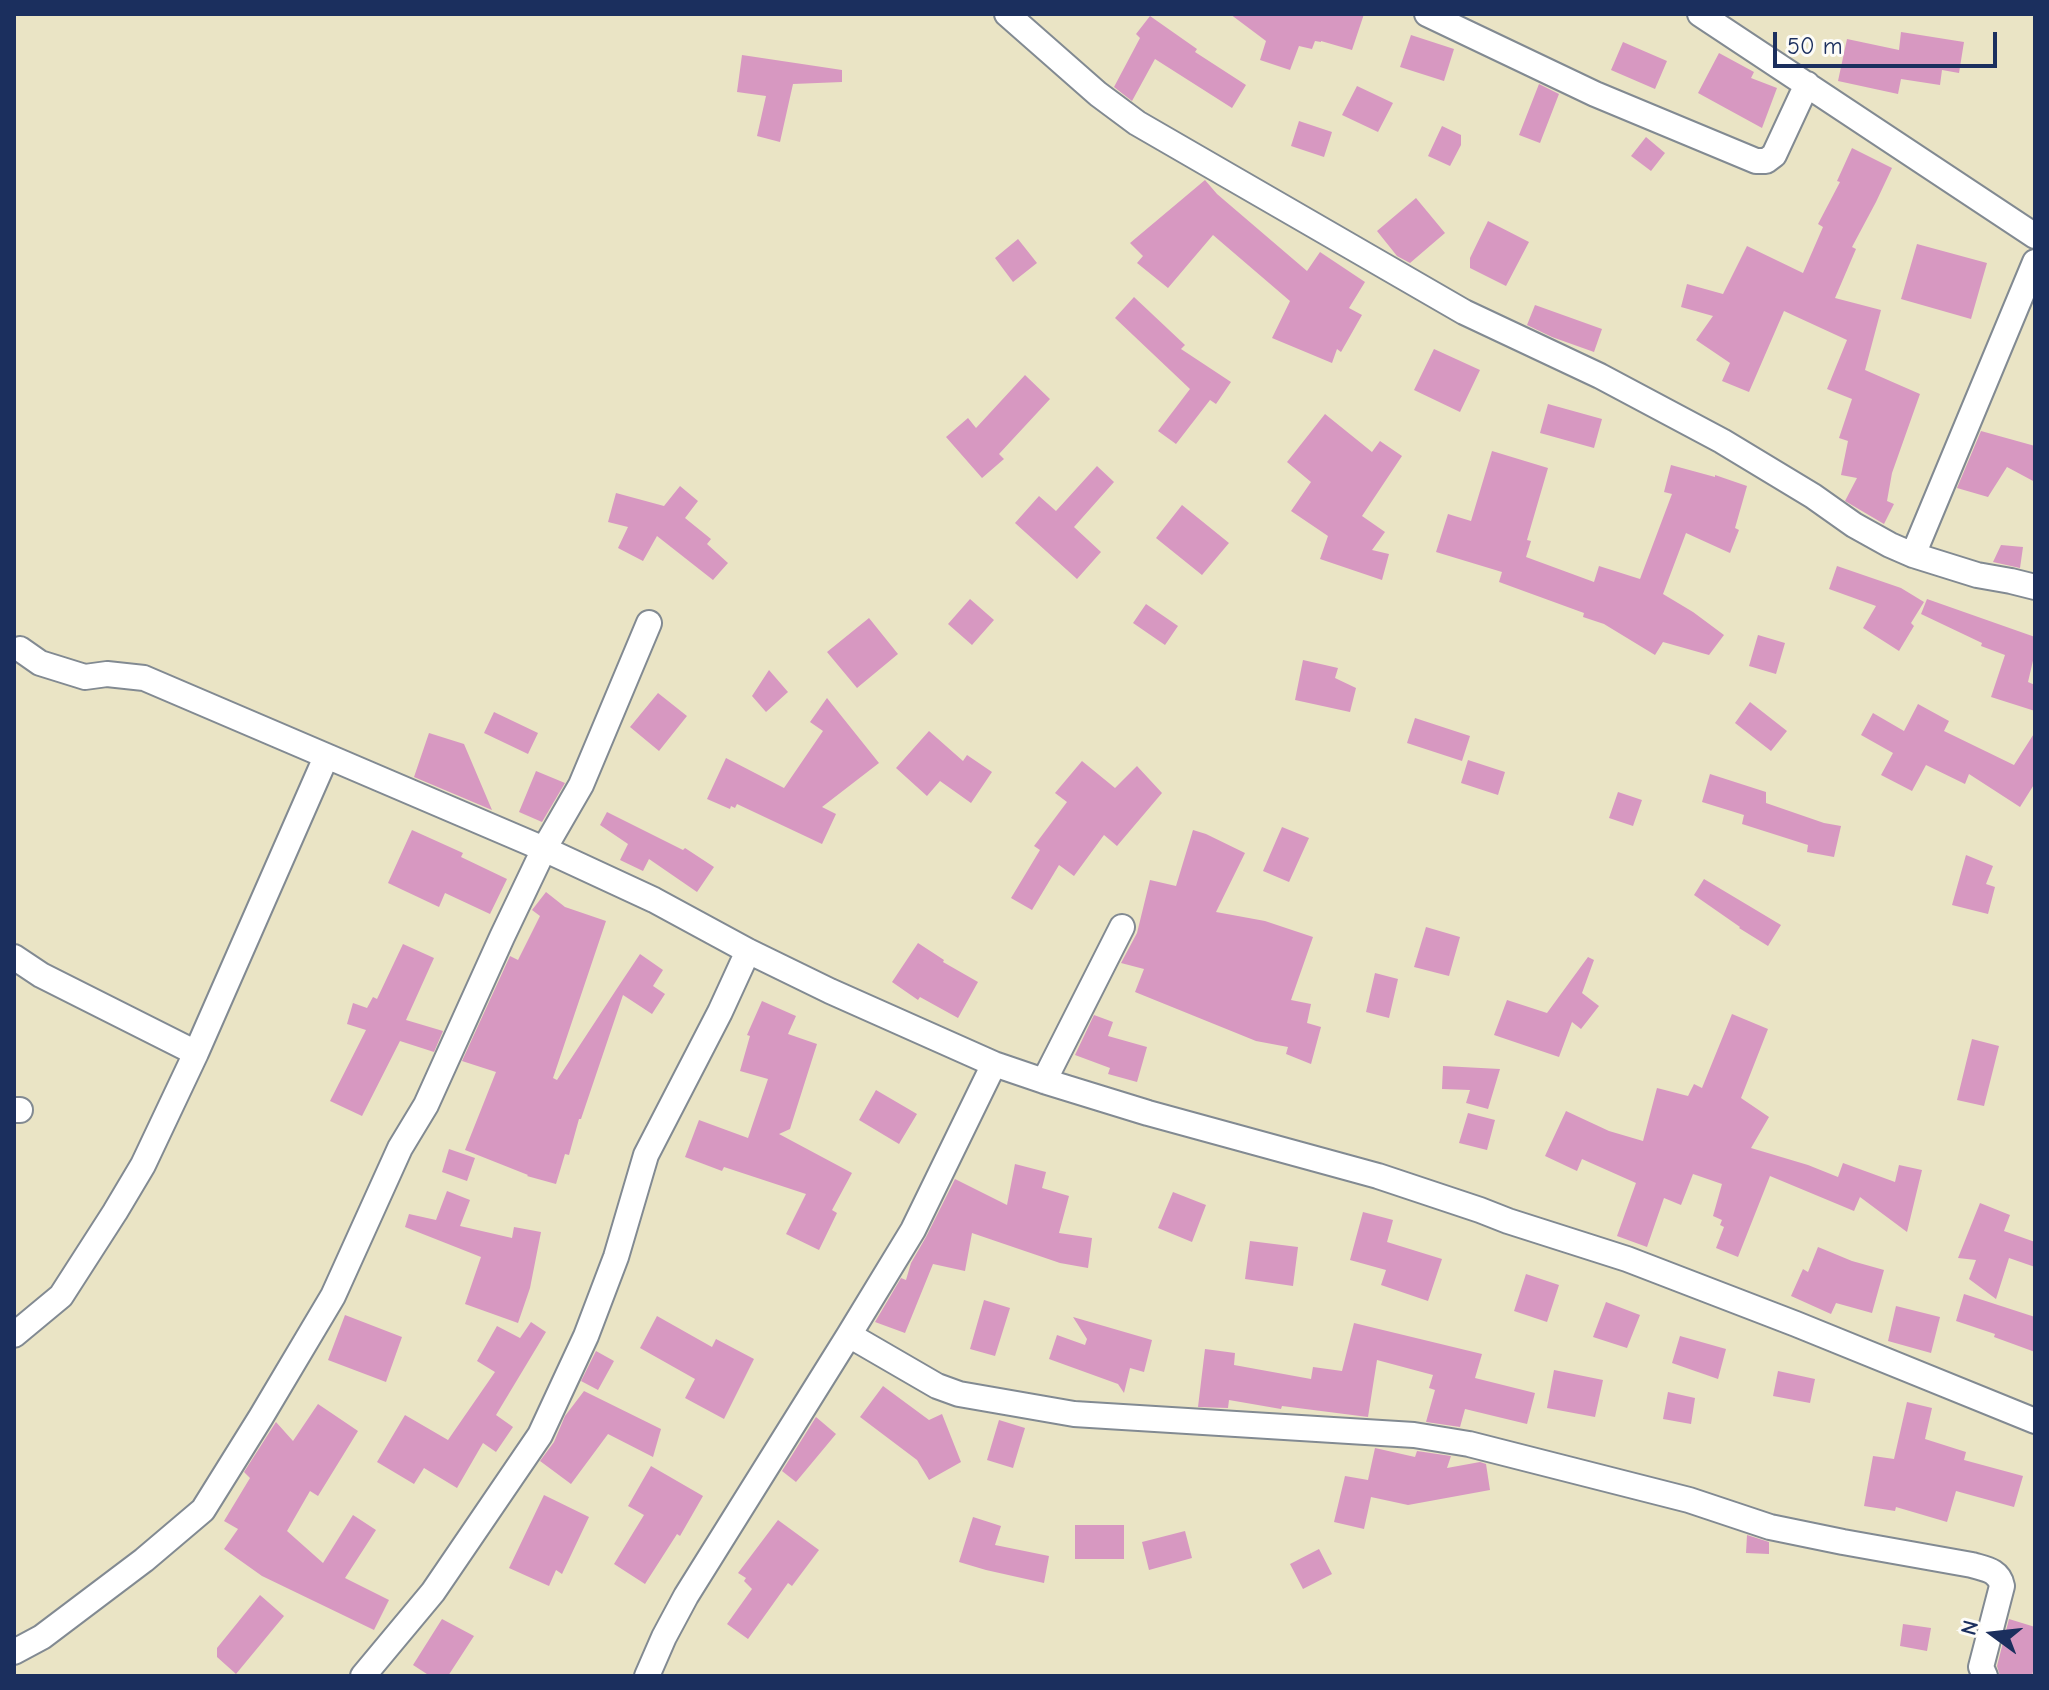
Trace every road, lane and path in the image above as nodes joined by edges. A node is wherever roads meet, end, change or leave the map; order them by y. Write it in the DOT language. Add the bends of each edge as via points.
graph roads {
  1 [pos="1007,14"];
  2 [pos="1427,14"];
  3 [pos="1700,14"];
  4 [pos="1807,84"];
  5 [pos="2035,236"];
  6 [pos="2035,262"];
  7 [pos="1913,555"];
  8 [pos="2035,587"];
  9 [pos="649,623"];
  10 [pos="20,649"];
  11 [pos="326,757"];
  12 [pos="544,849"];
  13 [pos="1122,927"];
  14 [pos="748,951"];
  15 [pos="14,957"];
  16 [pos="196,1053"];
  17 [pos="994,1064"];
  18 [pos="1044,1081"];
  19 [pos="14,1335"];
  20 [pos="849,1335"];
  21 [pos="2035,1421"];
  22 [pos="14,1652"];
  23 [pos="363,1676"];
  24 [pos="647,1676"];
  25 [pos="1985,1676"];
  1 -- 7 [label="street" via="1098,94 1150,131 1464,312 1722,441 1854,525"];
  2 -- 4 [label="street" via="1595,94 1756,161 1774,155"];
  3 -- 4 [label="street"];
  4 -- 5 [label="street"];
  6 -- 7 [label="street"];
  7 -- 8 [label="street"];
  9 -- 12 [label="street" via="581,785"];
  10 -- 11 [label="street" via="40,663 85,677 144,678"];
  11 -- 12 [label="street"];
  11 -- 16 [label="street"];
  12 -- 14 [label="street"];
  12 -- 22 [label="street" via="333,1296 203,1510 133,1569"];
  13 -- 18 [label="street"];
  14 -- 17 [label="street"];
  14 -- 23 [label="street" via="646,1155 601,1297 540,1435 433,1592"];
  15 -- 16 [label="street"];
  16 -- 19 [label="street" via="143,1165 61,1296"];
  17 -- 18 [label="street"];
  17 -- 20 [label="street" via="913,1230"];
  18 -- 21 [label="street" via="1378,1176 1627,1259"];
  20 -- 24 [label="street" via="686,1596"];
  20 -- 25 [label="street" via="959,1394 1074,1414 1414,1435 1469,1444 1689,1500 1770,1527 1980,1568 1996,1573 2002,1586 1981,1667"];
}
